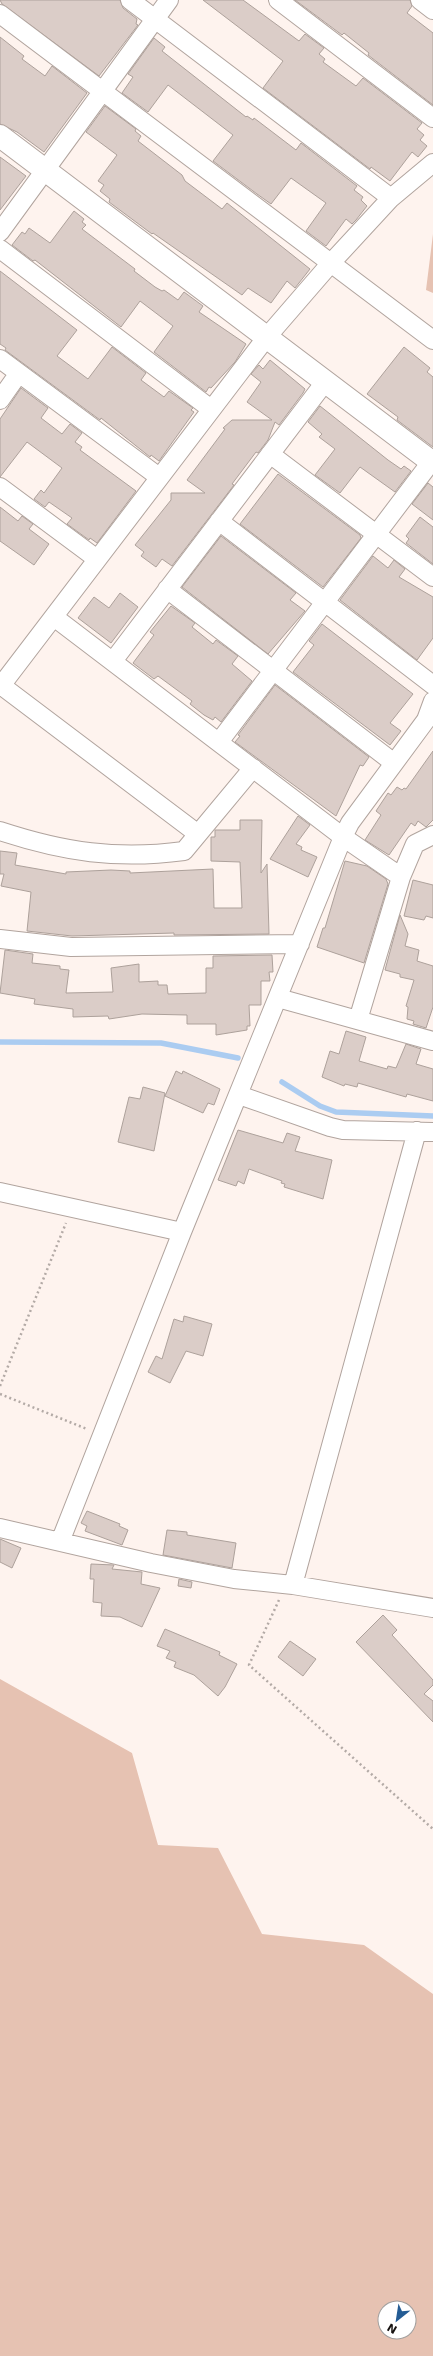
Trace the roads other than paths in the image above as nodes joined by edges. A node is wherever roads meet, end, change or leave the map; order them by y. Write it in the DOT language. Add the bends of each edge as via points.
graph roads {
  1 [pos="130,0"];
  2 [pos="169,0"];
  3 [pos="278,0"];
  4 [pos="420,0"];
  5 [pos="433,10"];
  6 [pos="0,14"];
  7 [pos="156,19"];
  8 [pos="103,92"];
  9 [pos="433,118"];
  10 [pos="0,136"];
  11 [pos="433,163"];
  12 [pos="45,171"];
  13 [pos="391,198"];
  14 [pos="0,232"];
  15 [pos="0,249"];
  16 [pos="330,264"];
  17 [pos="266,338"];
  18 [pos="433,340"];
  19 [pos="0,360"];
  20 [pos="19,373"];
  21 [pos="325,382"];
  22 [pos="0,400"];
  23 [pos="212,409"];
  24 [pos="270,454"];
  25 [pos="432,463"];
  26 [pos="159,477"];
  27 [pos="0,487"];
  28 [pos="219,521"];
  29 [pos="376,534"];
  30 [pos="97,559"];
  31 [pos="433,578"];
  32 [pos="167,590"];
  33 [pos="324,602"];
  34 [pos="54,617"];
  35 [pos="113,661"];
  36 [pos="273,670"];
  37 [pos="433,685"];
  38 [pos="1,686"];
  39 [pos="433,701"];
  40 [pos="219,742"];
  41 [pos="394,763"];
  42 [pos="253,768"];
  43 [pos="0,832"];
  44 [pos="198,834"];
  45 [pos="433,835"];
  46 [pos="343,837"];
  47 [pos="401,877"];
  48 [pos="0,939"];
  49 [pos="300,944"];
  50 [pos="278,998"];
  51 [pos="358,1020"];
  52 [pos="433,1041"];
  53 [pos="239,1095"];
  54 [pos="425,1131"];
  55 [pos="0,1192"];
  56 [pos="182,1232"];
  57 [pos="0,1528"];
  58 [pos="60,1542"];
  59 [pos="289,1585"];
  60 [pos="433,1608"];
  1 -- 7 [label="street"];
  2 -- 7 [label="street"];
  3 -- 9 [label="street"];
  4 -- 5 [label="street"];
  6 -- 8 [label="street"];
  7 -- 8 [label="street"];
  7 -- 13 [label="street"];
  8 -- 12 [label="street"];
  8 -- 16 [label="street"];
  10 -- 12 [label="street"];
  11 -- 13 [label="street"];
  12 -- 14 [label="street"];
  12 -- 17 [label="street"];
  13 -- 16 [label="street"];
  15 -- 23 [label="street"];
  16 -- 17 [label="street"];
  16 -- 18 [label="street"];
  17 -- 21 [label="street"];
  17 -- 23 [label="street"];
  19 -- 20 [label="street"];
  20 -- 22 [label="street"];
  20 -- 26 [label="street"];
  21 -- 24 [label="street"];
  21 -- 25 [label="street"];
  23 -- 26 [label="street"];
  24 -- 28 [label="street"];
  24 -- 29 [label="street"];
  25 -- 29 [label="street"];
  26 -- 30 [label="street"];
  27 -- 30 [label="street"];
  28 -- 32 [label="street"];
  28 -- 33 [label="street"];
  29 -- 31 [label="street"];
  29 -- 33 [label="street"];
  30 -- 34 [label="street"];
  32 -- 35 [label="street"];
  32 -- 36 [label="street"];
  33 -- 36 [label="street"];
  33 -- 37 [label="street"];
  34 -- 35 [label="street"];
  34 -- 38 [label="street"];
  35 -- 40 [label="street"];
  36 -- 40 [label="street"];
  36 -- 41 [label="street"];
  38 -- 44 [label="street"];
  39 -- 41 [label="street" via="426,720"];
  40 -- 42 [label="street"];
  41 -- 46 [label="street" via="350,823"];
  42 -- 44 [label="street"];
  42 -- 46 [label="street"];
  43 -- 44 [label="street" via="93,854 149,856 184,851"];
  45 -- 47 [label="street" via="414,844"];
  46 -- 47 [label="street"];
  46 -- 49 [label="street"];
  47 -- 51 [label="street"];
  48 -- 49 [label="street" via="71,947"];
  49 -- 50 [label="street"];
  50 -- 51 [label="street"];
  50 -- 53 [label="street"];
  51 -- 52 [label="street"];
  53 -- 54 [label="street" via="343,1130"];
  53 -- 56 [label="street"];
  54 -- 59 [label="street"];
  55 -- 56 [label="street"];
  56 -- 58 [label="street"];
  57 -- 58 [label="street"];
  58 -- 59 [label="street" via="234,1579"];
  59 -- 60 [label="street"];
}
